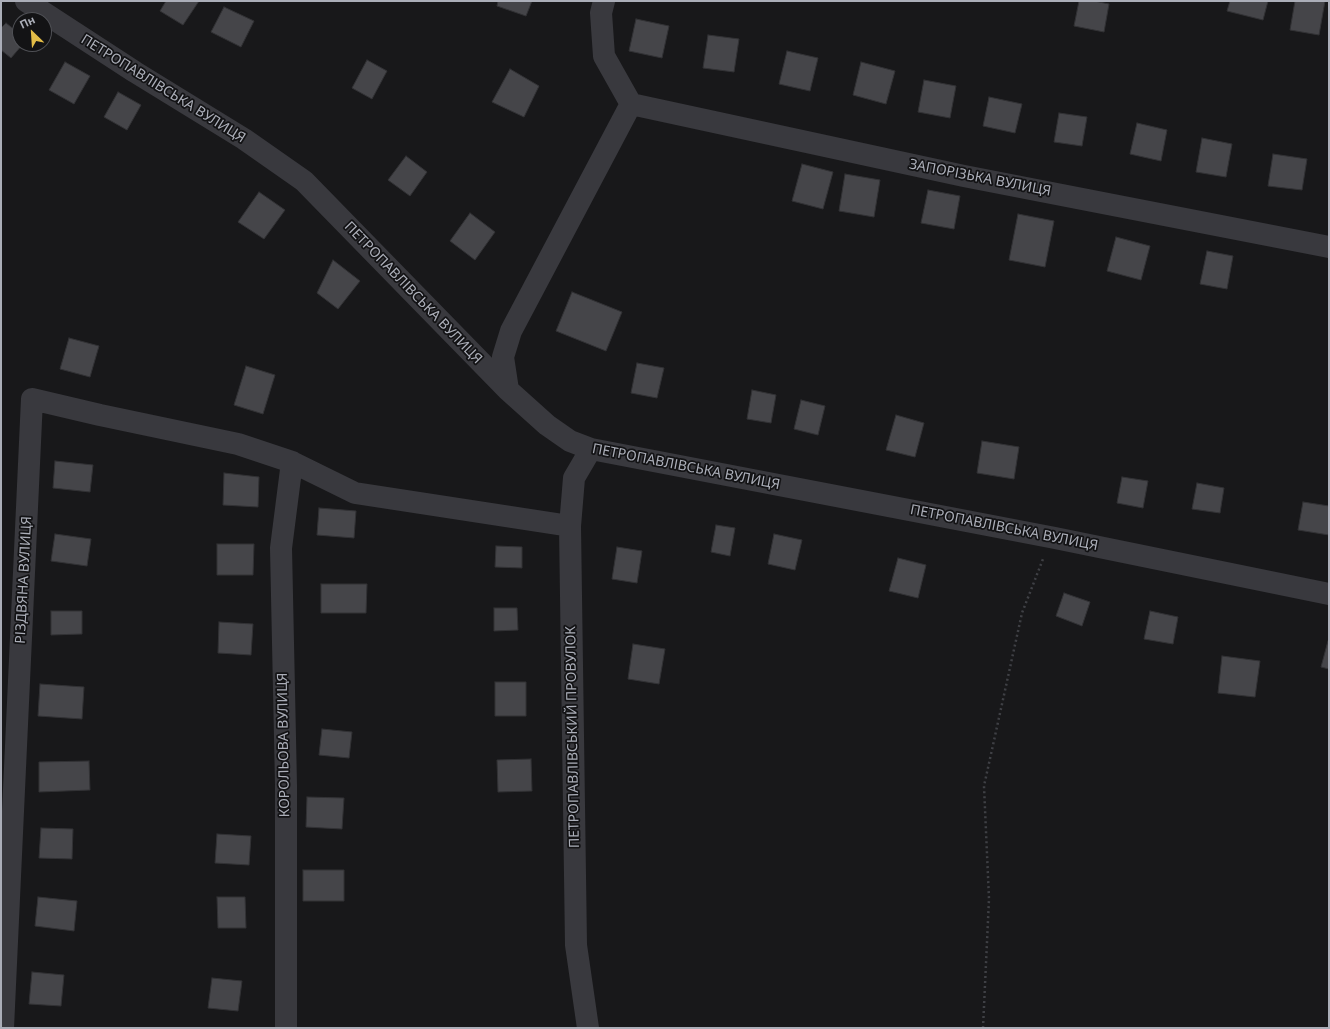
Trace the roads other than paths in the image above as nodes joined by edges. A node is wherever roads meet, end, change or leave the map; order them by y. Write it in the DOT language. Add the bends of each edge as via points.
graph roads {
  1 [pos="26,1"];
  2 [pos="604,1"];
  3 [pos="631,104"];
  4 [pos="1329,247"];
  5 [pos="508,390"];
  6 [pos="591,449"];
  7 [pos="292,462"];
  8 [pos="570,526"];
  9 [pos="1329,594"];
  10 [pos="3,1028"];
  11 [pos="286,1028"];
  12 [pos="588,1028"];
  1 -- 5 [label="street, ПЕТРОПАВЛІВСЬКА ВУЛИЦЯ" via="244,139 304,181"];
  2 -- 3 [label="street" via="601,13 604,56"];
  3 -- 4 [label="street, ЗАПОРІЗЬКА ВУЛИЦЯ" via="964,176"];
  3 -- 5 [label="street" via="511,331 503,357"];
  5 -- 6 [label="street, ПЕТРОПАВЛІВСЬКА ВУЛИЦЯ" via="547,425 570,441"];
  6 -- 8 [label="street, ПЕТРОПАВЛІВСЬКИЙ ПРОВУЛОК" via="574,478"];
  6 -- 9 [label="street, ПЕТРОПАВЛІВСЬКА ВУЛИЦЯ" via="1055,538"];
  7 -- 8 [label="street" via="355,493"];
  7 -- 10 [label="street, РІЗДВЯНА ВУЛИЦЯ" via="238,444 32,399"];
  7 -- 11 [label="street, КОРОЛЬОВА ВУЛИЦЯ" via="281,548 286,785"];
  8 -- 12 [label="street, ПЕТРОПАВЛІВСЬКИЙ ПРОВУЛОК" via="576,945"];
}
